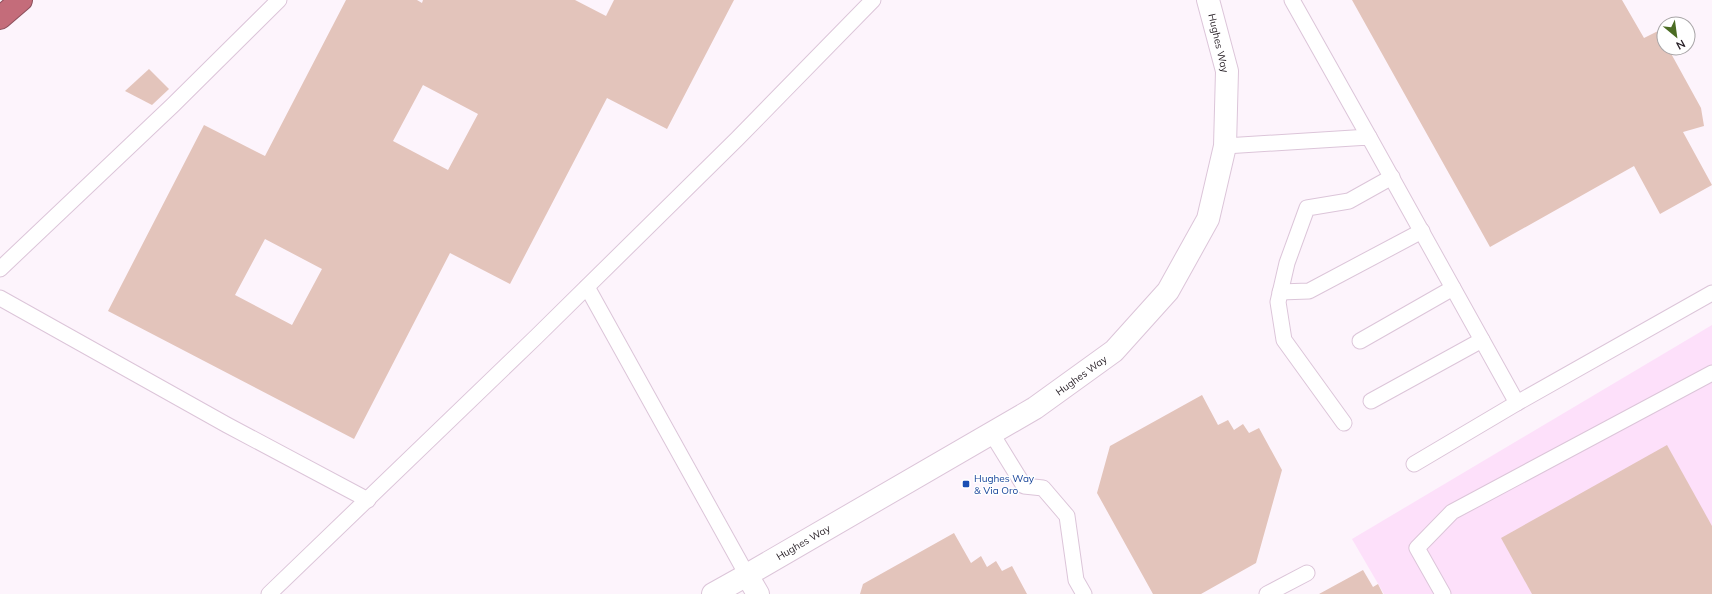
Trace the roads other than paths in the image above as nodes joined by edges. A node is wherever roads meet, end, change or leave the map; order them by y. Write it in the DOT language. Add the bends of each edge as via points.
graph roads {
  1 [pos="21,0"];
  2 [pos="280,0"];
  3 [pos="873,0"];
  4 [pos="1208,0"];
  5 [pos="1292,0"];
  6 [pos="0,18"];
  7 [pos="1369,137"];
  8 [pos="1225,146"];
  9 [pos="1392,177"];
  10 [pos="1422,231"];
  11 [pos="0,269"];
  12 [pos="587,287"];
  13 [pos="1454,288"];
  14 [pos="1280,292"];
  15 [pos="1712,293"];
  16 [pos="0,298"];
  17 [pos="1482,340"];
  18 [pos="1360,341"];
  19 [pos="1712,373"];
  20 [pos="1371,401"];
  21 [pos="1518,403"];
  22 [pos="1344,423"];
  23 [pos="992,434"];
  24 [pos="1414,464"];
  25 [pos="368,500"];
  26 [pos="1306,572"];
  27 [pos="747,575"];
  28 [pos="269,594"];
  29 [pos="713,594"];
  30 [pos="758,594"];
  31 [pos="1084,594"];
  32 [pos="1267,594"];
  33 [pos="1442,594"];
  1 -- 6 [label="highway"];
  2 -- 11 [label="lane"];
  3 -- 12 [label="lane"];
  4 -- 8 [label="street, Hughes Way" via="1227,71"];
  5 -- 7 [label="lane"];
  7 -- 8 [label="lane"];
  7 -- 9 [label="lane"];
  8 -- 23 [label="street, Hughes Way" via="1208,219 1168,292 1114,352 1035,408"];
  9 -- 10 [label="lane"];
  9 -- 14 [label="lane" via="1349,201 1307,208"];
  10 -- 13 [label="lane"];
  10 -- 14 [label="lane" via="1309,292"];
  12 -- 25 [label="lane"];
  12 -- 27 [label="lane"];
  13 -- 17 [label="lane"];
  13 -- 18 [label="lane"];
  14 -- 22 [label="lane" via="1278,302 1284,340"];
  15 -- 21 [label="lane"];
  16 -- 25 [label="lane"];
  17 -- 20 [label="lane"];
  17 -- 21 [label="lane"];
  19 -- 33 [label="lane" via="1452,512 1417,548"];
  21 -- 24 [label="lane"];
  23 -- 27 [label="street, Hughes Way"];
  23 -- 31 [label="lane" via="1024,486 1043,488 1067,516 1076,580"];
  25 -- 28 [label="lane"];
  26 -- 32 [label="lane"];
  27 -- 29 [label="street, Hughes Way"];
  27 -- 30 [label="street"];
}
